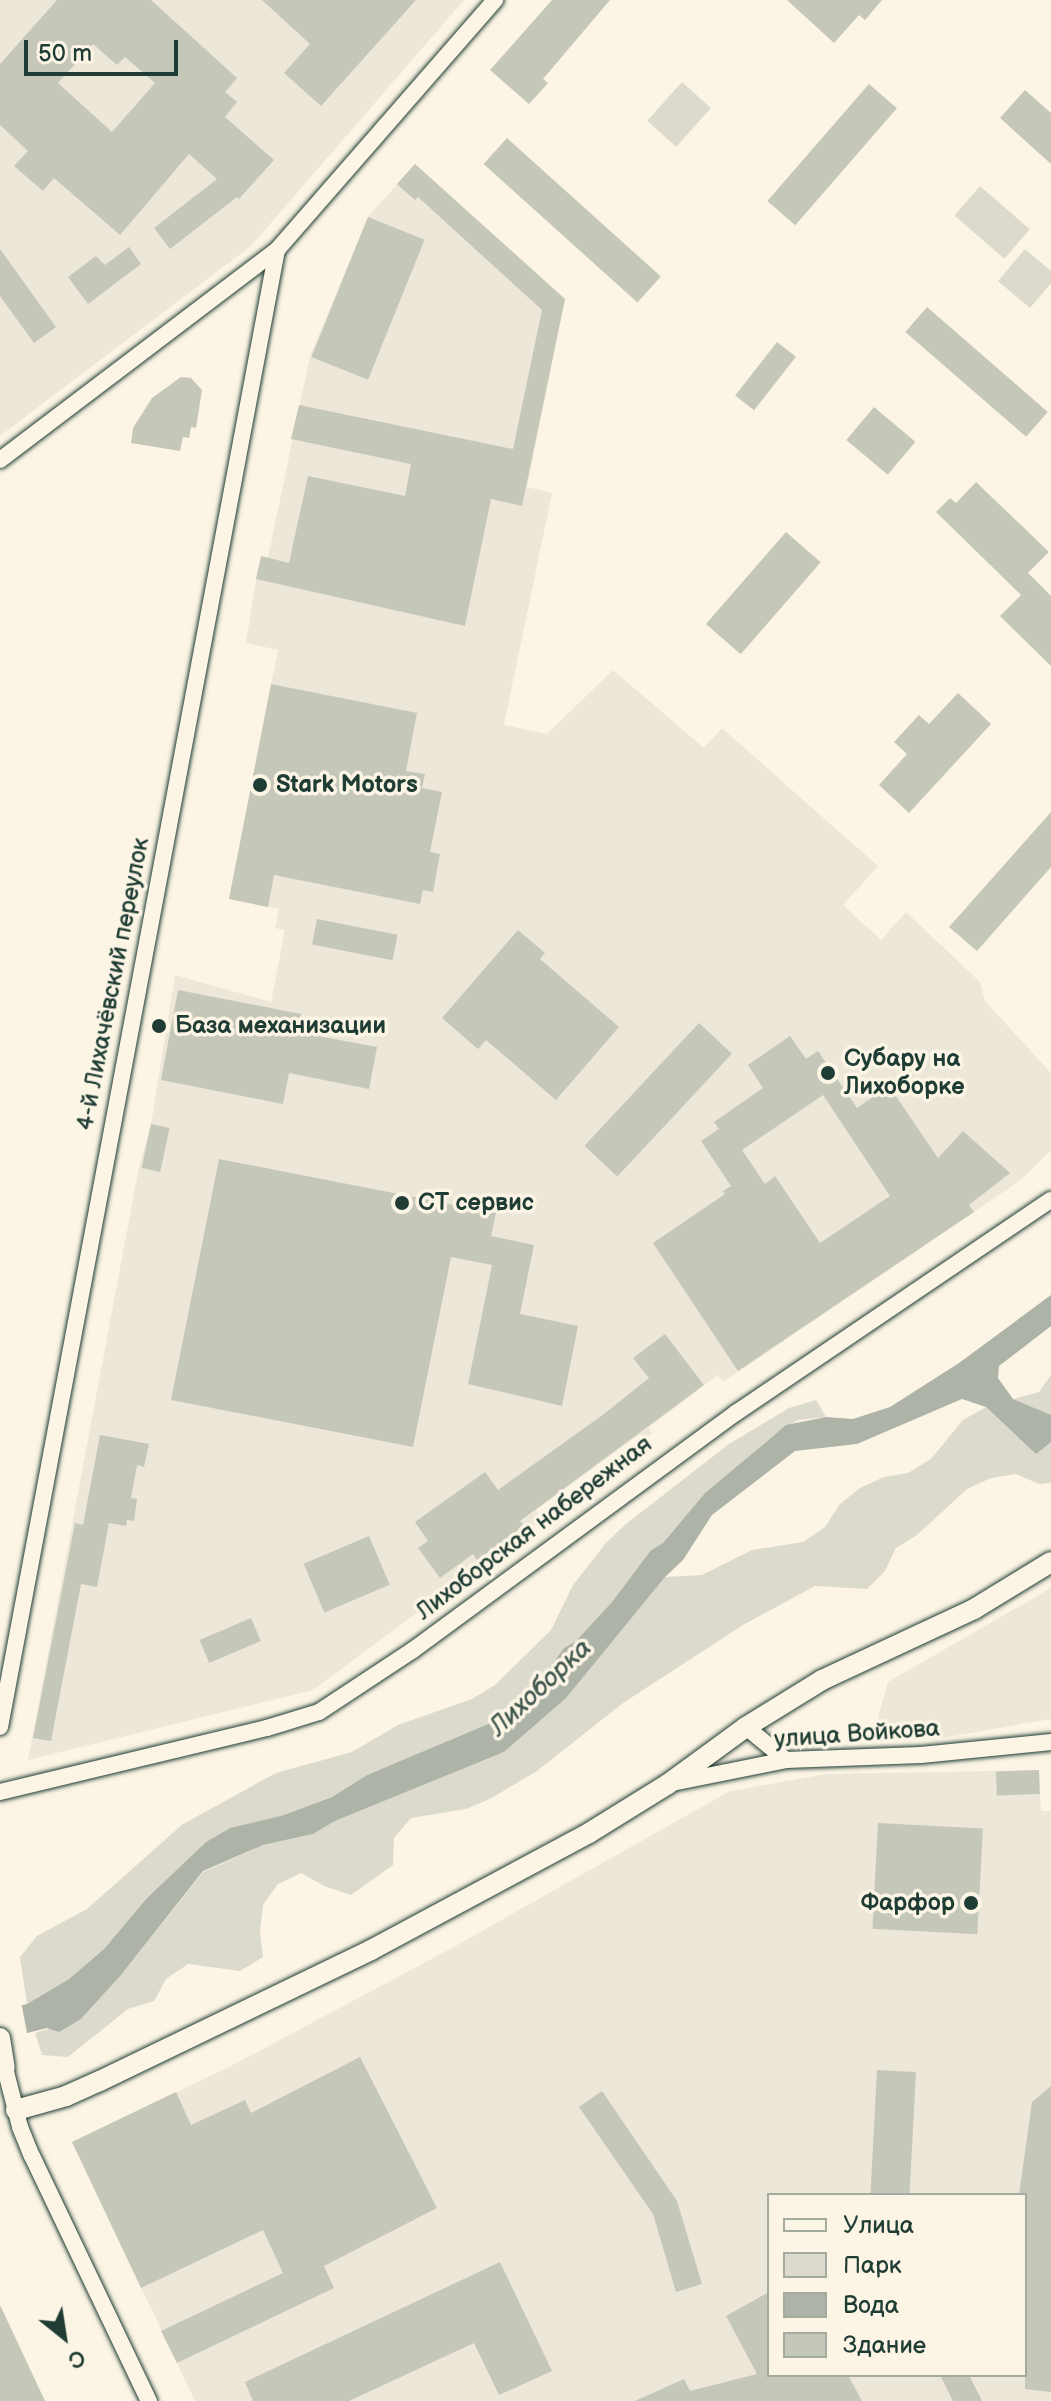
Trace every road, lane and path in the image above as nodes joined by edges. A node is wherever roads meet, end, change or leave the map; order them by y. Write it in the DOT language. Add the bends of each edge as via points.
graph roads {
  1 [pos="495,0"];
  2 [pos="277,250"];
  3 [pos="0,460"];
  4 [pos="1051,1200"];
  5 [pos="1051,1562"];
  6 [pos="0,1727"];
  7 [pos="746,1727"];
  8 [pos="1051,1742"];
  9 [pos="786,1760"];
  10 [pos="668,1784"];
  11 [pos="0,1792"];
  12 [pos="0,2038"];
  13 [pos="5,2068"];
  14 [pos="16,2110"];
  15 [pos="149,2401"];
  1 -- 2 [label="street"];
  2 -- 3 [label="street"];
  2 -- 6 [label="street, 4-й Лихачёвский переулок"];
  4 -- 11 [label="street, Лихоборская набережная" via="736,1413 413,1650 319,1712"];
  5 -- 7 [label="street" via="974,1609 822,1680"];
  7 -- 9 [label="street"];
  7 -- 10 [label="street"];
  8 -- 9 [label="street, улица Войкова" via="921,1755"];
  9 -- 10 [label="street, улица Войкова"];
  10 -- 14 [label="street" via="589,1833 361,1955 77,2091"];
  12 -- 13 [label="street"];
  13 -- 14 [label="street"];
  14 -- 15 [label="street" via="32,2156"];
}
